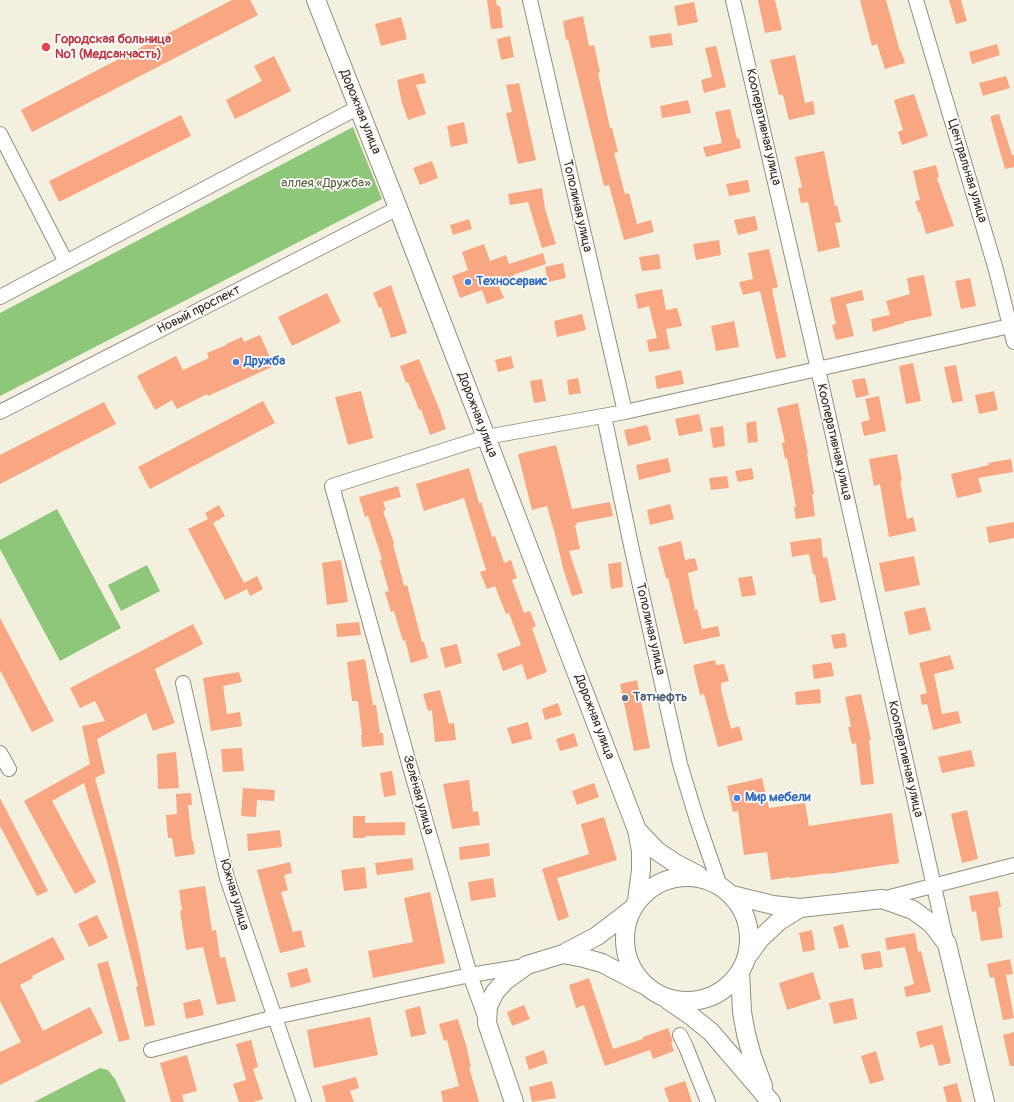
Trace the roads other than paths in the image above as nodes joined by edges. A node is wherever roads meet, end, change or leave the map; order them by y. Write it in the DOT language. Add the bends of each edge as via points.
graph roads {
  1 [pos="316,0"];
  2 [pos="530,0"];
  3 [pos="733,0"];
  4 [pos="916,0"];
  5 [pos="358,107"];
  6 [pos="0,134"];
  7 [pos="398,208"];
  8 [pos="66,262"];
  9 [pos="0,297"];
  10 [pos="1010,326"];
  11 [pos="1014,342"];
  12 [pos="818,369"];
  13 [pos="0,412"];
  14 [pos="625,412"];
  15 [pos="604,416"];
  16 [pos="486,437"];
  17 [pos="183,683"];
  18 [pos="0,753"];
  19 [pos="9,769"];
  20 [pos="637,830"];
  21 [pos="1014,865"];
  22 [pos="702,878"];
  23 [pos="934,885"];
  24 [pos="726,890"];
  25 [pos="882,899"];
  26 [pos="634,905"];
  27 [pos="800,908"];
  28 [pos="947,944"];
  29 [pos="563,954"];
  30 [pos="527,965"];
  31 [pos="743,965"];
  32 [pos="470,974"];
  33 [pos="654,991"];
  34 [pos="275,1017"];
  35 [pos="487,1023"];
  36 [pos="680,1035"];
  37 [pos="152,1050"];
  38 [pos="770,1101"];
  39 [pos="304,1102"];
  40 [pos="514,1102"];
  41 [pos="708,1102"];
  42 [pos="985,1102"];
  1 -- 5 [label="main road, Дорожная улица"];
  2 -- 14 [label="street, Тополиная улица"];
  3 -- 12 [label="street, Кооперативная улица"];
  4 -- 10 [label="street, Центральная улица" via="996,270"];
  5 -- 7 [label="main road, Дорожная улица"];
  5 -- 8 [label="street"];
  6 -- 8 [label="street"];
  7 -- 13 [label="street, Новый проспект"];
  7 -- 16 [label="main road, Дорожная улица"];
  8 -- 9 [label="street"];
  10 -- 11 [label="street, Центральная улица"];
  10 -- 12 [label="street"];
  12 -- 14 [label="street"];
  12 -- 23 [label="street, Кооперативная улица"];
  14 -- 15 [label="street"];
  15 -- 16 [label="street"];
  15 -- 24 [label="street, Тополиная улица" via="680,764 697,820"];
  16 -- 20 [label="main road, Дорожная улица"];
  16 -- 32 [label="street, Зелёная улица" via="332,486"];
  17 -- 34 [label="street, Южная улица" via="227,878"];
  18 -- 19 [label="street"];
  20 -- 22 [label="main road" via="663,855"];
  20 -- 26 [label="main road" via="641,870"];
  21 -- 23 [label="street"];
  22 -- 24 [label="main road"];
  22 -- 26 [label="main road" via="682,876 662,881 644,893"];
  23 -- 25 [label="street"];
  23 -- 28 [label="street, Кооперативная улица"];
  24 -- 27 [label="main road" via="773,905"];
  24 -- 31 [label="main road" via="742,909 748,925 750,942"];
  25 -- 27 [label="main road"];
  25 -- 28 [label="main road" via="913,910 932,924"];
  26 -- 29 [label="main road" via="597,936"];
  26 -- 33 [label="main road" via="627,920 625,949 629,963 637,976"];
  27 -- 31 [label="main road" via="779,921 760,939"];
  28 -- 42 [label="main road"];
  29 -- 30 [label="main road"];
  29 -- 33 [label="main road" via="602,963"];
  30 -- 32 [label="street"];
  30 -- 35 [label="main road" via="505,980 495,992 488,1006"];
  31 -- 33 [label="main road" via="731,983 705,998 675,1000"];
  31 -- 38 [label="main road" via="742,1012 746,1034"];
  32 -- 34 [label="street"];
  32 -- 35 [label="street, Зелёная улица"];
  33 -- 38 [label="main road" via="711,1032"];
  34 -- 37 [label="street"];
  34 -- 39 [label="street, Южная улица"];
  35 -- 40 [label="main road, Зелёная улица"];
  36 -- 41 [label="street"];
}
